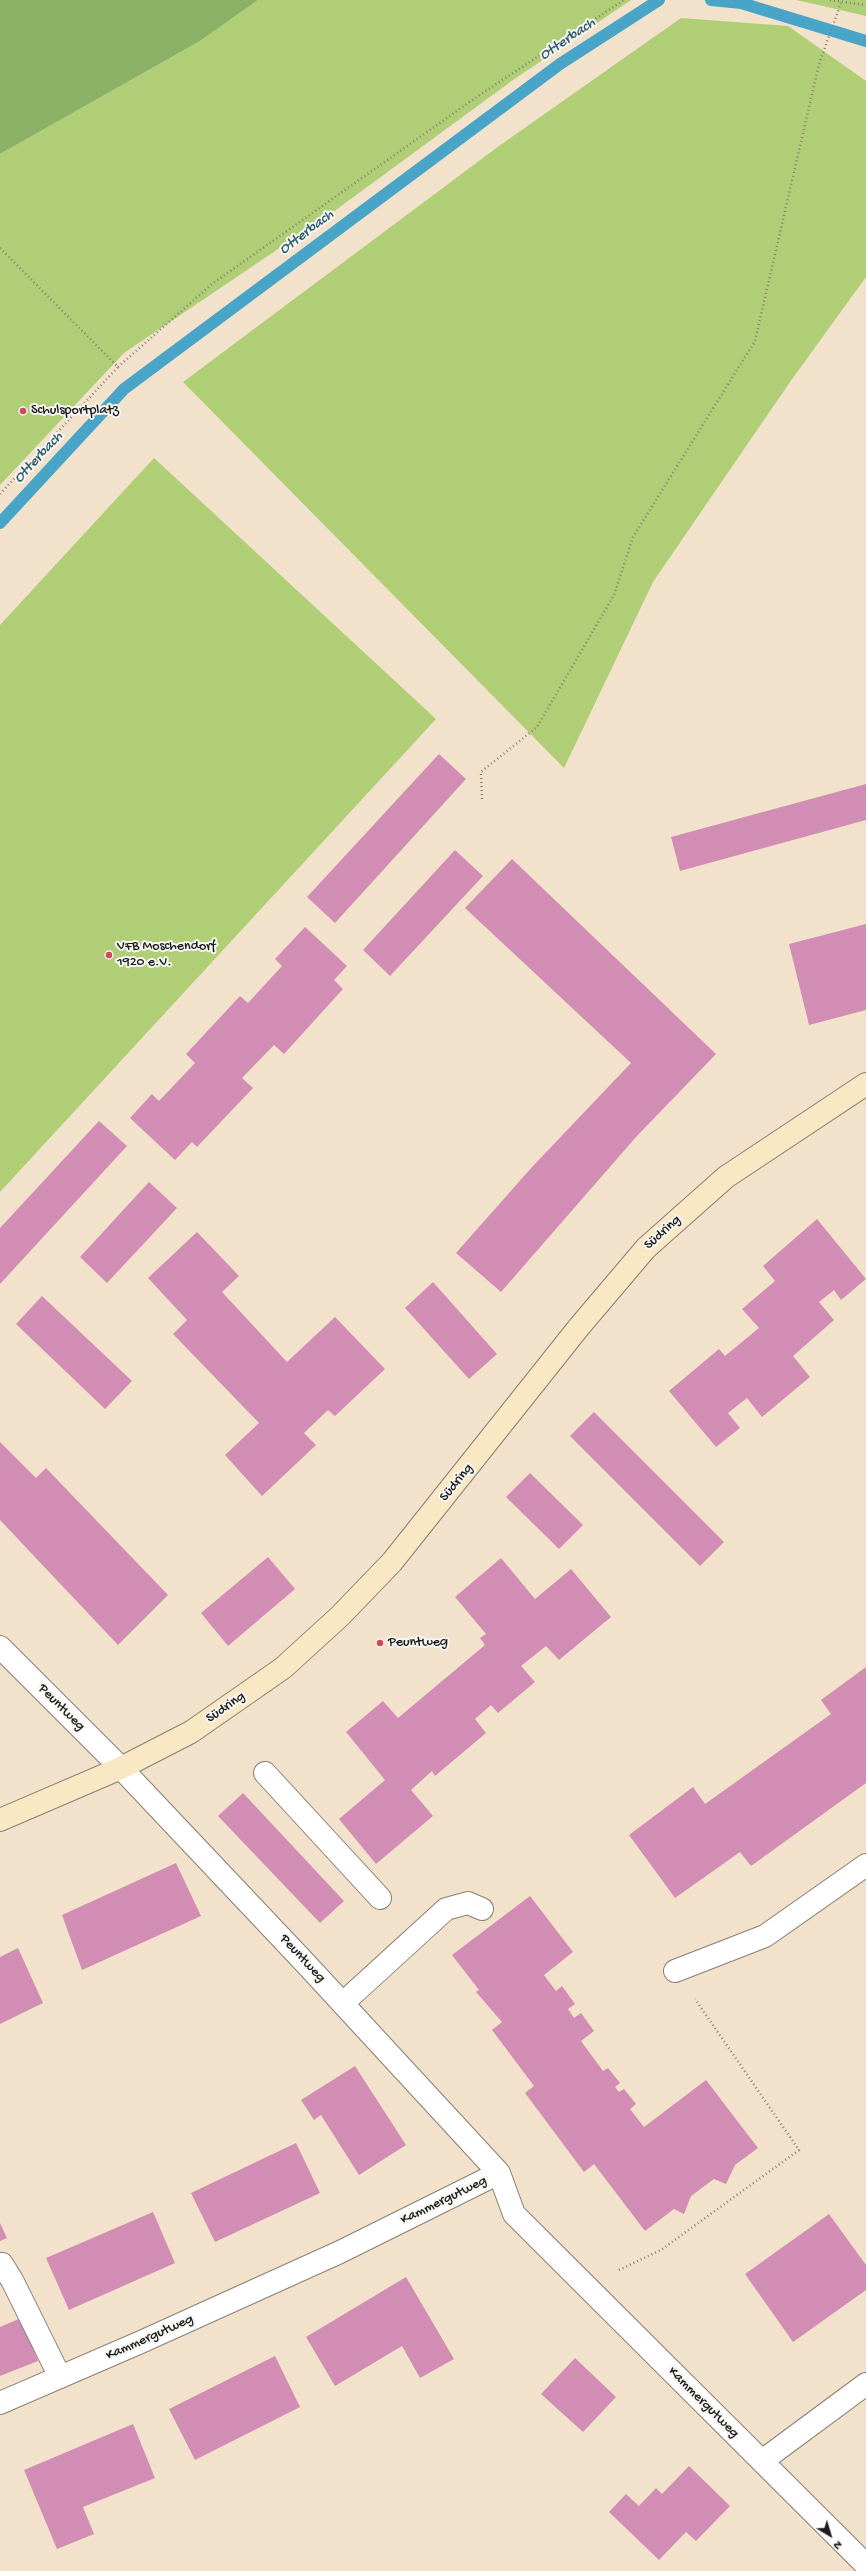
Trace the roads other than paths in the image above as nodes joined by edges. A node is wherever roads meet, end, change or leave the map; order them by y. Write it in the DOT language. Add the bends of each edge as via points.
graph roads {
  1 [pos="866,1084"];
  2 [pos="0,1647"];
  3 [pos="121,1768"];
  4 [pos="265,1773"];
  5 [pos="0,1820"];
  6 [pos="866,1865"];
  7 [pos="380,1898"];
  8 [pos="482,1908"];
  9 [pos="675,1971"];
  10 [pos="343,2003"];
  11 [pos="499,2173"];
  12 [pos="0,2264"];
  13 [pos="60,2377"];
  14 [pos="866,2384"];
  15 [pos="0,2403"];
  16 [pos="762,2461"];
  17 [pos="866,2565"];
  1 -- 3 [label="street, Südring" via="726,1177 646,1248 579,1327 392,1562 340,1616 283,1668 191,1732"];
  2 -- 3 [label="street, Peuntweg"];
  3 -- 5 [label="street, Südring"];
  3 -- 10 [label="street, Peuntweg"];
  4 -- 7 [label="street"];
  6 -- 9 [label="street" via="765,1936"];
  8 -- 10 [label="street" via="468,1903 446,1909"];
  10 -- 11 [label="street, Peuntweg"];
  11 -- 13 [label="street, Kammergutweg" via="340,2252"];
  11 -- 16 [label="street, Kammergutweg" via="514,2214"];
  12 -- 13 [label="street" via="13,2282"];
  13 -- 15 [label="street, Kammergutweg"];
  14 -- 16 [label="street"];
  16 -- 17 [label="street, Kammergutweg"];
}
